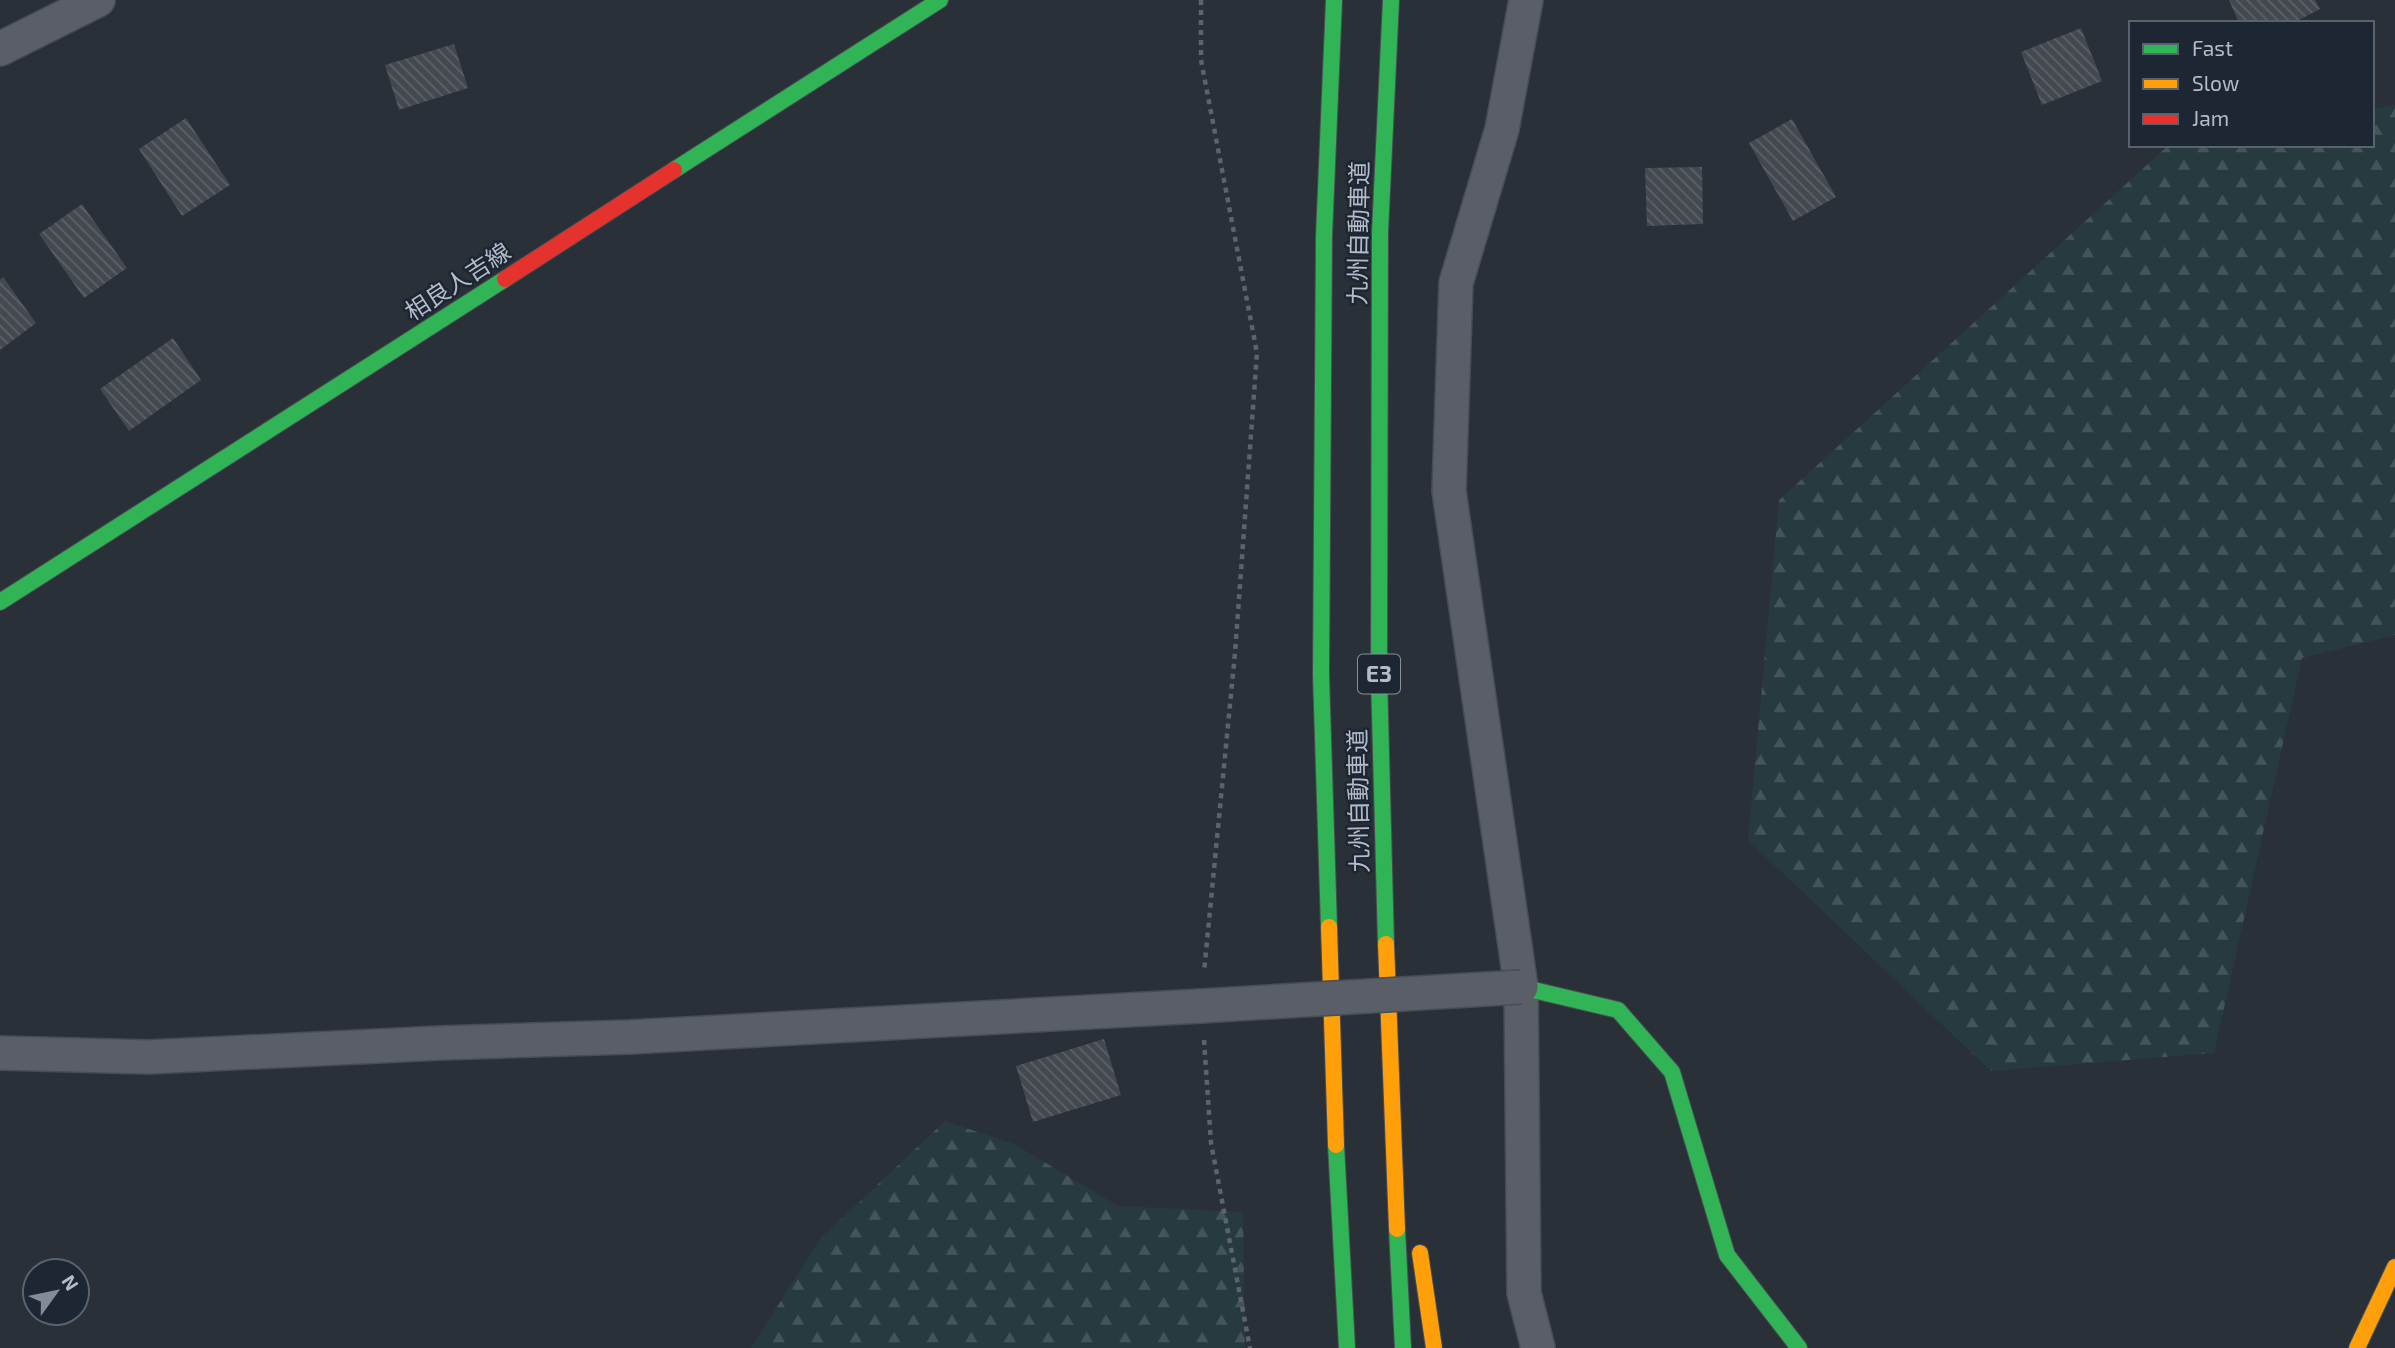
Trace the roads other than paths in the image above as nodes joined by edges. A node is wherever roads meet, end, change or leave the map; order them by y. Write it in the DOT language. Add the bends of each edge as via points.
graph roads {
  1 [pos="98,0"];
  2 [pos="940,0"];
  3 [pos="1334,0"];
  4 [pos="1391,0"];
  5 [pos="1526,0"];
  6 [pos="0,49"];
  7 [pos="0,602"];
  8 [pos="1327,887"];
  9 [pos="1521,987"];
  10 [pos="1388,1036"];
  11 [pos="0,1054"];
  12 [pos="1320,1130"];
  13 [pos="1412,1199"];
  14 [pos="1418,1240"];
  15 [pos="2395,1267"];
  16 [pos="1347,1348"];
  17 [pos="1403,1348"];
  18 [pos="1434,1348"];
  19 [pos="1538,1348"];
  20 [pos="1799,1348"];
  21 [pos="2357,1348"];
  1 -- 6 [label="street"];
  2 -- 7 [label="main road, 相良人吉線"];
  3 -- 8 [label="main road, 九州自動車道 / E3" via="1324,236 1321,648"];
  4 -- 10 [label="main road, 九州自動車道 / E3" via="1380,232 1379,690"];
  5 -- 9 [label="street" via="1502,130 1456,283 1449,491"];
  8 -- 12 [label="main road"];
  8 -- 16 [label="main road, 九州自動車道 / E3"];
  9 -- 11 [label="street, bridge" via="630,1037 162,1056"];
  9 -- 19 [label="street" via="1524,1293"];
  9 -- 20 [label="main road" via="1618,1010 1672,1072 1727,1255"];
  10 -- 13 [label="main road"];
  10 -- 17 [label="main road, 九州自動車道 / E3"];
  14 -- 18 [label="main road"];
  15 -- 21 [label="main road"];
}
